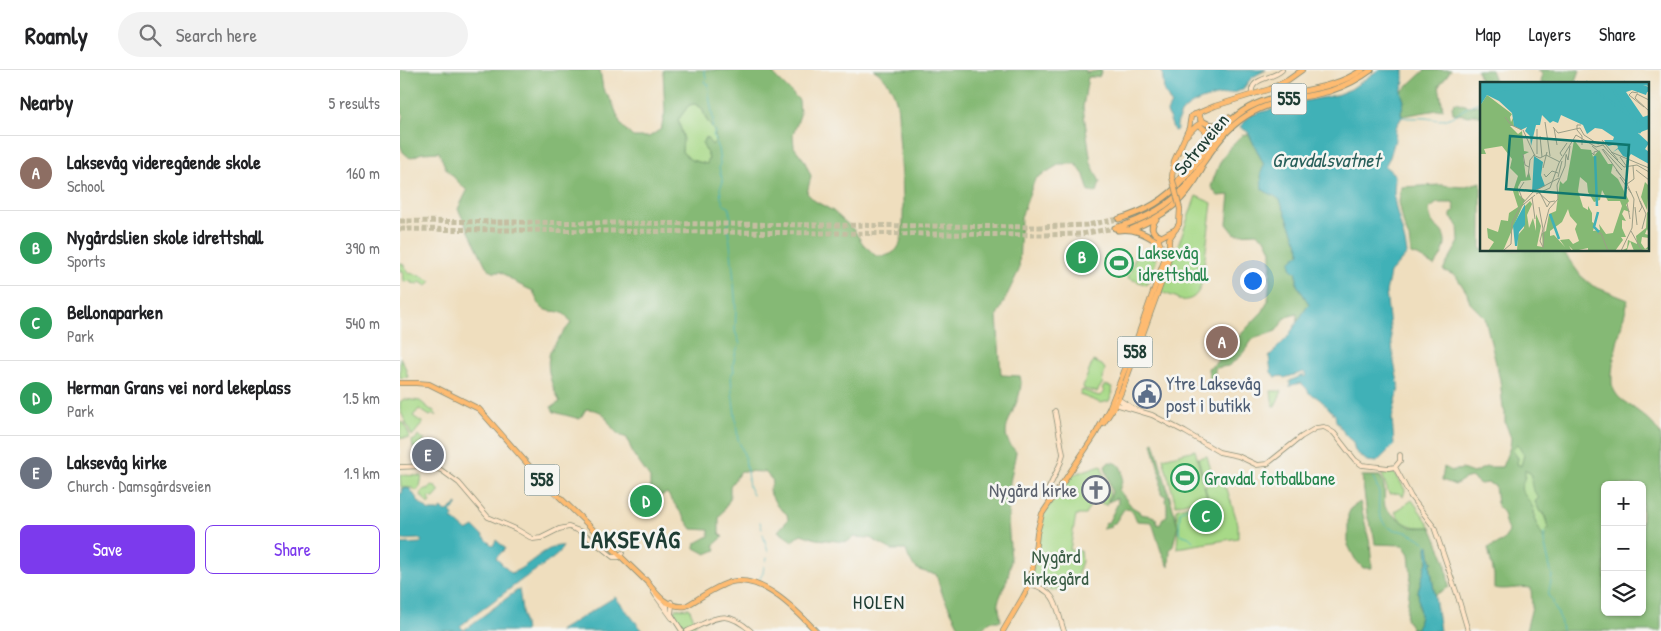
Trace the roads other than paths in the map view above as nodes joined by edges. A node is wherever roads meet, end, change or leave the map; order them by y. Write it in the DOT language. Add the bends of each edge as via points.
graph roads {
  1 [pos="1282,70"];
  2 [pos="1302,70"];
  3 [pos="1362,70"];
  4 [pos="1371,70"];
  5 [pos="1252,95"];
  6 [pos="1254,105"];
  7 [pos="1210,108"];
  8 [pos="1195,114"];
  9 [pos="1190,122"];
  10 [pos="1199,122"];
  11 [pos="1181,143"];
  12 [pos="1216,144"];
  13 [pos="1161,200"];
  14 [pos="1119,219"];
  15 [pos="1156,219"];
  16 [pos="1176,229"];
  17 [pos="1132,230"];
  18 [pos="1161,240"];
  19 [pos="1169,241"];
  20 [pos="400,383"];
  21 [pos="1116,401"];
  22 [pos="1055,411"];
  23 [pos="1400,455"];
  24 [pos="400,467"];
  25 [pos="1395,467"];
  26 [pos="1052,498"];
  27 [pos="620,554"];
  28 [pos="1030,584"];
  29 [pos="653,588"];
  30 [pos="670,604"];
  31 [pos="667,611"];
  32 [pos="675,621"];
  33 [pos="682,631"];
  34 [pos="687,631"];
  35 [pos="751,631"];
  36 [pos="816,631"];
  37 [pos="1003,631"];
  38 [pos="1064,631"];
  39 [pos="1468,631"];
  1 -- 5 [label="street" via="1253,85"];
  2 -- 5 [label="main road" via="1282,84"];
  3 -- 6 [label="highway, Sotraveien / 555" via="1334,84"];
  4 -- 12 [label="highway, Sotraveien / 555" via="1340,88 1257,110 1231,127"];
  5 -- 7 [label="main road"];
  6 -- 10 [label="highway, 555" via="1219,124"];
  6 -- 13 [label="highway, Sotraveien / 555" via="1217,134 1185,179"];
  7 -- 8 [label="main road"];
  7 -- 10 [label="main road, 558"];
  8 -- 9 [label="main road, 558"];
  8 -- 10 [label="main road"];
  9 -- 10 [label="main road" via="1192,125"];
  9 -- 11 [label="main road, 558"];
  10 -- 11 [label="main road, 558"];
  10 -- 13 [label="highway, 555" via="1206,131 1205,144"];
  11 -- 16 [label="main road, 558, bridge" via="1172,164 1180,209"];
  12 -- 15 [label="highway, 555" via="1184,196"];
  12 -- 17 [label="highway, Sotraveien / 555" via="1170,202 1144,218 1116,229"];
  13 -- 14 [label="highway, Sotraveien / 555"];
  15 -- 17 [label="highway, 555"];
  15 -- 18 [label="highway" via="1152,230"];
  16 -- 18 [label="main road"];
  16 -- 19 [label="main road, 558"];
  17 -- 18 [label="highway, 555"];
  18 -- 19 [label="main road"];
  18 -- 19 [label="main road" via="1166,246"];
  18 -- 21 [label="main road, 558" via="1164,264"];
  19 -- 21 [label="main road, 558" via="1165,273"];
  20 -- 27 [label="main road, 558" via="429,384 479,409 539,477"];
  21 -- 25 [label="street" via="1180,429 1219,452 1257,465 1267,464 1301,437 1321,427 1334,433 1354,460 1362,465"];
  21 -- 26 [label="main road, 558"];
  22 -- 26 [label="street" via="1064,454 1048,490"];
  23 -- 25 [label="street"];
  24 -- 27 [label="street" via="426,466 441,470 459,483 488,517 533,539 569,527 582,532 607,552"];
  25 -- 39 [label="street" via="1411,498 1434,528"];
  26 -- 28 [label="main road, 558" via="1038,526"];
  27 -- 29 [label="main road, 558"];
  28 -- 37 [label="main road, 558"];
  28 -- 38 [label="street" via="1050,593"];
  29 -- 30 [label="main road, 558" via="663,601"];
  29 -- 31 [label="street"];
  30 -- 31 [label="street"];
  30 -- 32 [label="street"];
  30 -- 36 [label="main road" via="682,607 727,584 746,581 788,602"];
  31 -- 32 [label="street"];
  32 -- 33 [label="street"];
  34 -- 35 [label="street" via="720,617 740,622"];
}
